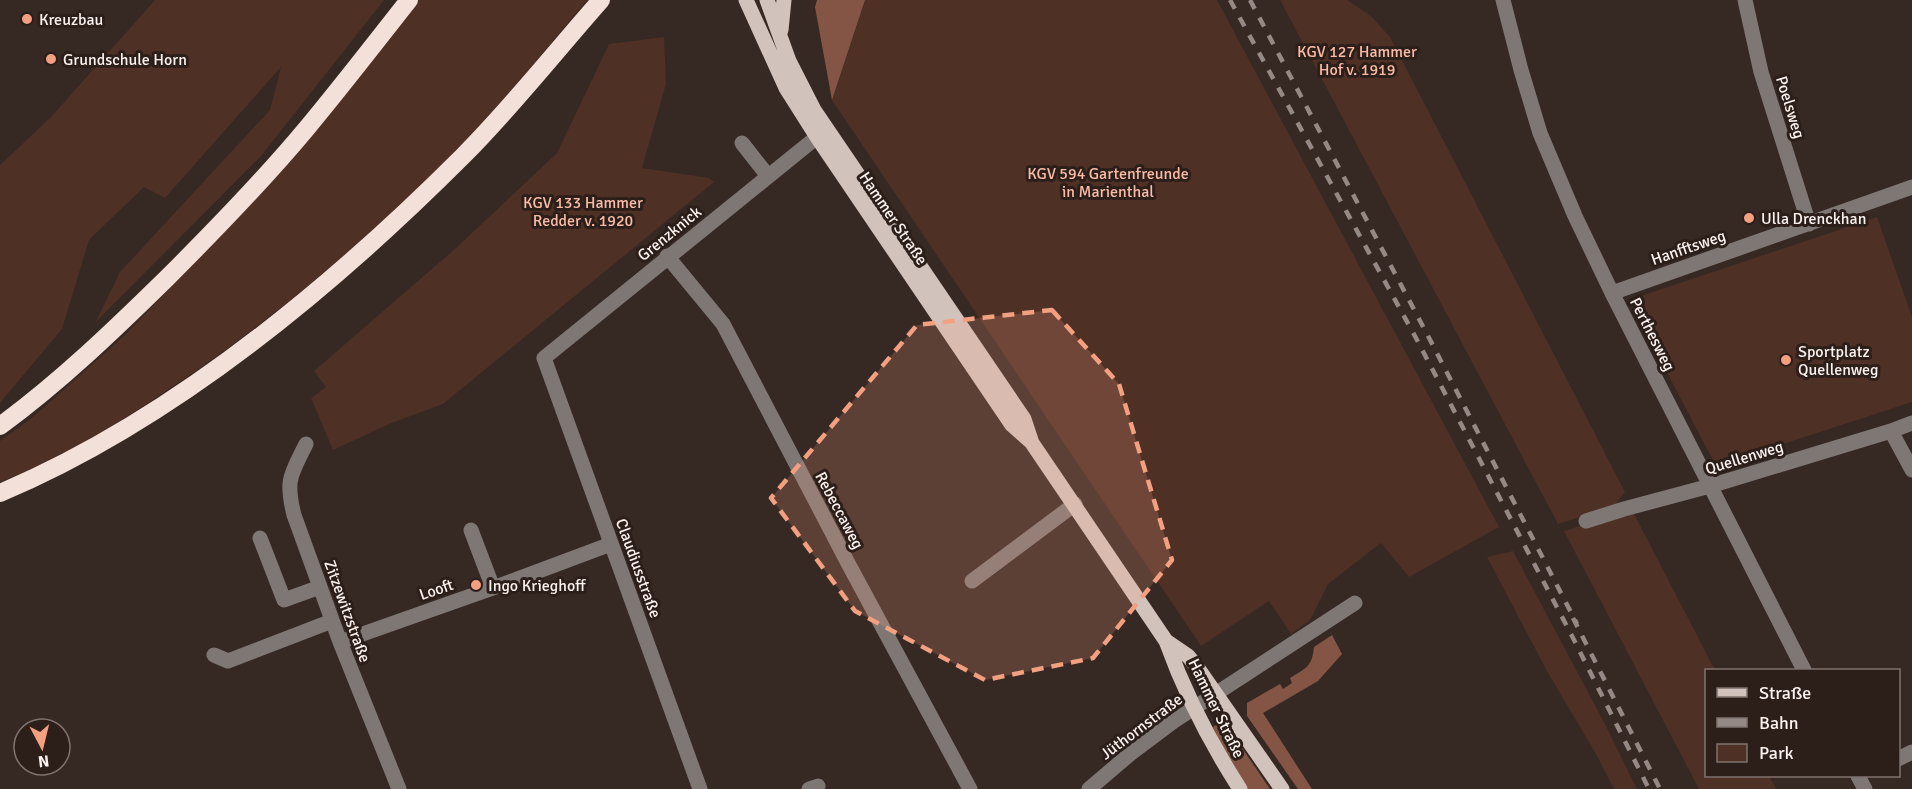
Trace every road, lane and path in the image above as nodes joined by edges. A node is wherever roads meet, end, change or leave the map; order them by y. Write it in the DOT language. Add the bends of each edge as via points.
graph roads {
  1 [pos="409,0"];
  2 [pos="601,0"];
  3 [pos="746,0"];
  4 [pos="767,0"];
  5 [pos="784,0"];
  6 [pos="1503,0"];
  7 [pos="1745,0"];
  8 [pos="781,36"];
  9 [pos="817,137"];
  10 [pos="742,143"];
  11 [pos="768,176"];
  12 [pos="1912,187"];
  13 [pos="1809,224"];
  14 [pos="667,256"];
  15 [pos="1612,293"];
  16 [pos="544,358"];
  17 [pos="1912,423"];
  18 [pos="0,426"];
  19 [pos="1891,431"];
  20 [pos="1032,443"];
  21 [pos="306,444"];
  22 [pos="1912,470"];
  23 [pos="1710,486"];
  24 [pos="0,493"];
  25 [pos="1075,504"];
  26 [pos="1586,521"];
  27 [pos="471,530"];
  28 [pos="260,538"];
  29 [pos="611,544"];
  30 [pos="972,580"];
  31 [pos="320,587"];
  32 [pos="493,588"];
  33 [pos="1355,603"];
  34 [pos="332,621"];
  35 [pos="1166,641"];
  36 [pos="340,642"];
  37 [pos="214,655"];
  38 [pos="1803,669"];
  39 [pos="1216,693"];
  40 [pos="1196,707"];
  41 [pos="399,789"];
  42 [pos="700,789"];
  43 [pos="970,789"];
  44 [pos="1089,789"];
  45 [pos="1240,789"];
  46 [pos="1282,789"];
  1 -- 18 [label="highway" via="306,129 193,252 93,349"];
  2 -- 24 [label="highway" via="464,155 304,300 227,360 126,429"];
  3 -- 9 [label="main road, Hammer Straße" via="786,88"];
  4 -- 8 [label="main road, Hammer Straße"];
  5 -- 8 [label="main road"];
  6 -- 15 [label="street, Perthesweg" via="1540,133"];
  7 -- 13 [label="street, Poelsweg" via="1761,72"];
  8 -- 20 [label="main road, Hammer Straße" via="814,110 1024,419"];
  9 -- 11 [label="street, Grenzknick"];
  9 -- 20 [label="main road, Hammer Straße" via="1012,425"];
  10 -- 11 [label="street"];
  11 -- 14 [label="street, Grenzknick"];
  12 -- 13 [label="street, Hanfftsweg"];
  13 -- 15 [label="street, Hanfftsweg"];
  14 -- 16 [label="street, Grenzknick"];
  14 -- 43 [label="street, Rebeccaweg" via="723,324"];
  15 -- 23 [label="street, Perthesweg"];
  16 -- 29 [label="street, Claudiusstraße"];
  17 -- 19 [label="street, Quellenweg"];
  19 -- 22 [label="street"];
  19 -- 23 [label="street, Quellenweg"];
  20 -- 25 [label="main road, Hammer Straße"];
  21 -- 31 [label="street, Zitzewitzstraße" via="290,478 288,494"];
  23 -- 26 [label="street, Quellenweg"];
  23 -- 38 [label="street, Perthesweg"];
  25 -- 30 [label="street"];
  25 -- 35 [label="main road, Hammer Straße"];
  27 -- 32 [label="street"];
  28 -- 31 [label="street" via="284,600"];
  29 -- 32 [label="street, Looft"];
  29 -- 42 [label="street, Claudiusstraße"];
  31 -- 34 [label="street, Zitzewitzstraße"];
  32 -- 36 [label="street, Looft"];
  33 -- 39 [label="street, Hammer Straße"];
  34 -- 36 [label="street, Zitzewitzstraße"];
  34 -- 37 [label="street" via="228,661"];
  35 -- 39 [label="main road, Hammer Straße" via="1188,656"];
  35 -- 40 [label="main road, Hammer Straße"];
  36 -- 41 [label="street, Zitzewitzstraße"];
  39 -- 40 [label="street, Jüthornstraße"];
  39 -- 46 [label="main road, Hammer Straße"];
  40 -- 44 [label="street, Jüthornstraße" via="1155,734"];
  40 -- 45 [label="main road, Hammer Straße" via="1219,757"];
}
